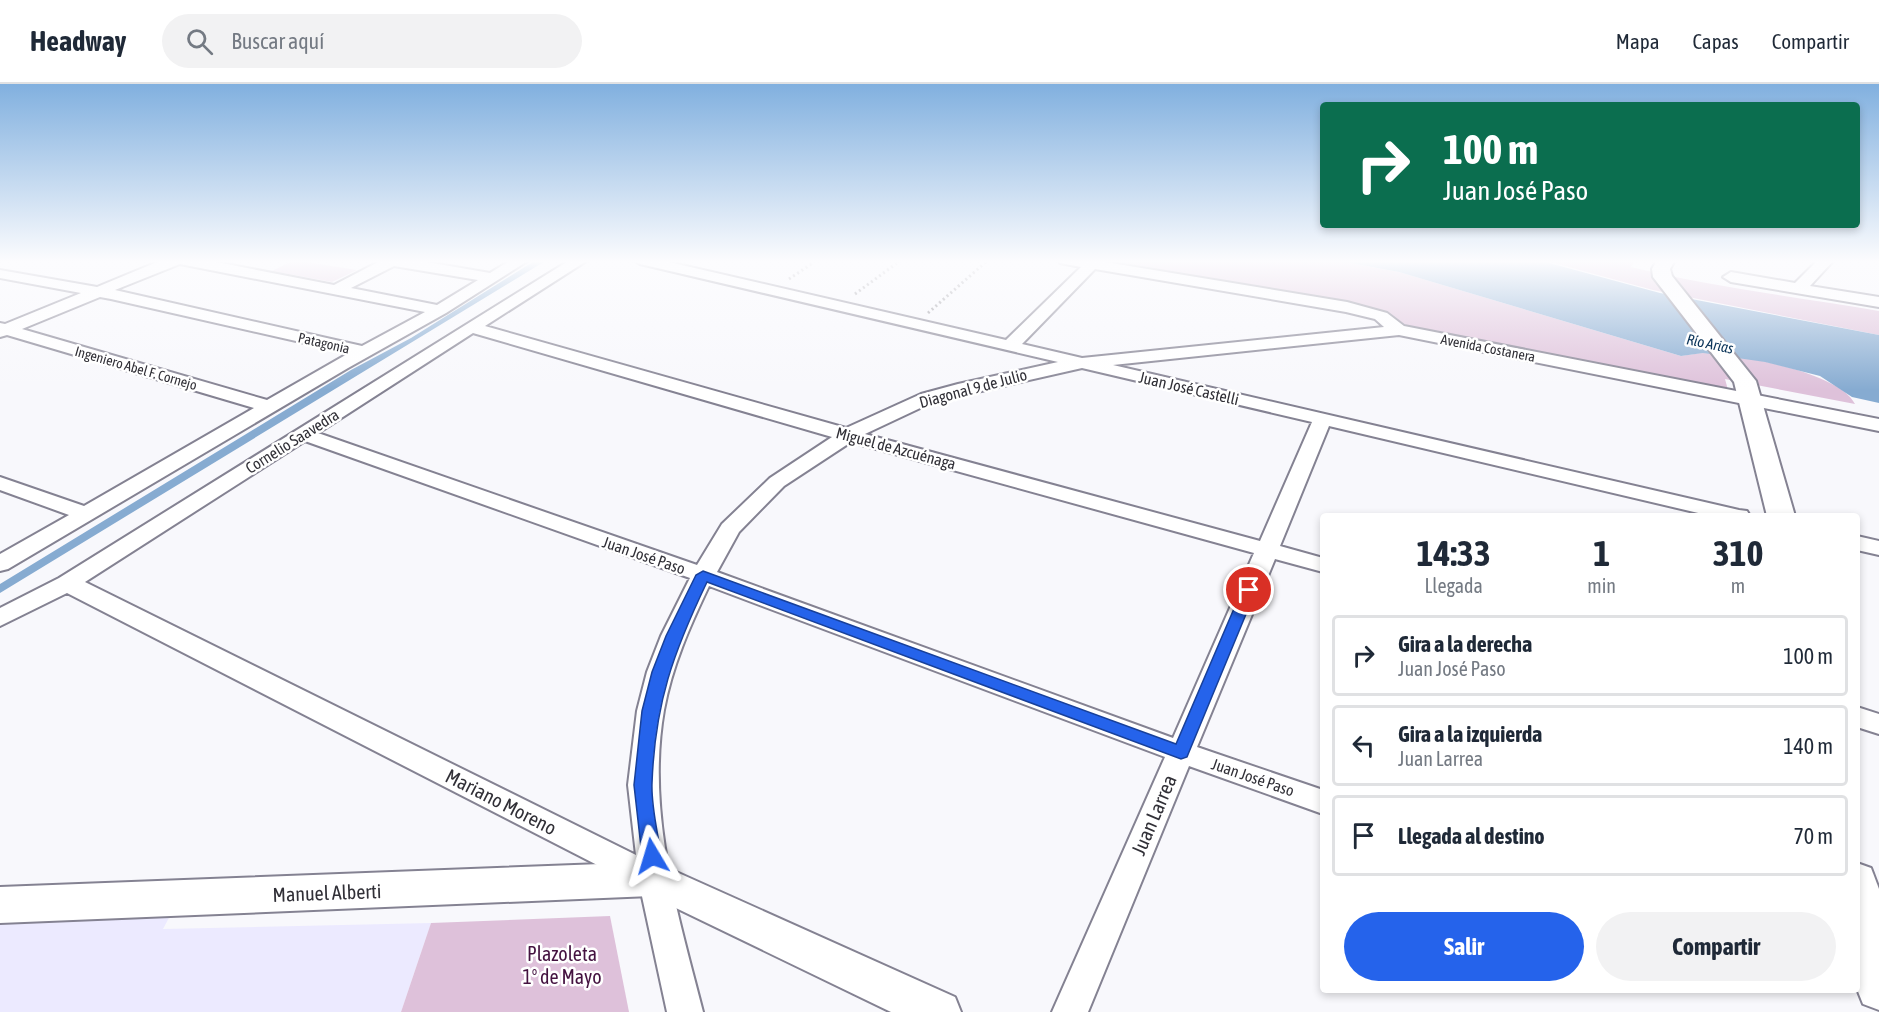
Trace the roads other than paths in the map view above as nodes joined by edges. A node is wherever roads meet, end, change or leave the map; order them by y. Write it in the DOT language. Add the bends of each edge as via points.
graph roads {
  1 [pos="72,303"];
  2 [pos="146,303"];
  3 [pos="403,303"];
  4 [pos="451,303"];
  5 [pos="510,303"];
  6 [pos="822,303"];
  7 [pos="1052,303"];
  8 [pos="1325,303"];
  9 [pos="1689,303"];
  10 [pos="440,310"];
  11 [pos="471,327"];
  12 [pos="2,330"];
  13 [pos="1399,330"];
  14 [pos="1008,347"];
  15 [pos="367,352"];
  16 [pos="1080,363"];
  17 [pos="1748,390"];
  18 [pos="272,407"];
  19 [pos="1323,419"];
  20 [pos="1879,425"];
  21 [pos="303,434"];
  22 [pos="848,435"];
  23 [pos="0,483"];
  24 [pos="1726,513"];
  25 [pos="1780,513"];
  26 [pos="87,514"];
  27 [pos="1860,544"];
  28 [pos="1879,548"];
  29 [pos="1266,549"];
  30 [pos="0,564"];
  31 [pos="1320,564"];
  32 [pos="703,575"];
  33 [pos="67,583"];
  34 [pos="0,618"];
  35 [pos="1860,718"];
  36 [pos="1879,724"];
  37 [pos="1181,752"];
  38 [pos="1320,801"];
  39 [pos="654,879"];
  40 [pos="1860,895"];
  41 [pos="0,905"];
  42 [pos="1860,988"];
  43 [pos="1879,989"];
  44 [pos="1879,995"];
  45 [pos="685,1012"];
  46 [pos="939,1012"];
  47 [pos="1070,1012"];
  1 -- 12 [label="street"];
  2 -- 15 [label="street, Patagonia"];
  3 -- 10 [label="street"];
  4 -- 10 [label="street"];
  5 -- 11 [label="street, Cornelio Saavedra"];
  6 -- 14 [label="street, Juan José Castelli"];
  7 -- 14 [label="street"];
  8 -- 13 [label="street, Avenida Costanera" via="1381,316"];
  9 -- 17 [label="main road"];
  10 -- 15 [label="street"];
  11 -- 21 [label="street, Cornelio Saavedra"];
  11 -- 22 [label="street, Miguel de Azcuénaga"];
  12 -- 18 [label="street, Ingeniero Abel F. Cornejo"];
  13 -- 16 [label="street, Diagonal 9 de Julio"];
  13 -- 17 [label="street, Avenida Costanera"];
  14 -- 16 [label="street, Juan José Castelli"];
  15 -- 18 [label="street"];
  16 -- 19 [label="street, Juan José Castelli"];
  16 -- 22 [label="street, Diagonal 9 de Julio" via="958,388 909,405"];
  17 -- 20 [label="street, Avenida Costanera"];
  17 -- 25 [label="main road"];
  18 -- 26 [label="street"];
  19 -- 24 [label="street, Juan José Castelli"];
  19 -- 29 [label="street, Juan Larrea"];
  21 -- 32 [label="street, Juan José Paso"];
  21 -- 33 [label="street, Cornelio Saavedra"];
  22 -- 29 [label="street, Miguel de Azcuénaga"];
  22 -- 32 [label="street, Diagonal 9 de Julio" via="777,482 750,507 730,530"];
  23 -- 26 [label="street"];
  26 -- 30 [label="street"];
  27 -- 28 [label="street"];
  29 -- 31 [label="street, Miguel de Azcuénaga"];
  29 -- 37 [label="street, Juan Larrea"];
  32 -- 37 [label="street, Juan José Paso"];
  32 -- 39 [label="street, Diagonal 9 de Julio" via="673,636 650,711 643,785"];
  33 -- 34 [label="street, Cornelio Saavedra"];
  33 -- 39 [label="street, Mariano Moreno"];
  35 -- 36 [label="street"];
  37 -- 38 [label="street, Juan José Paso"];
  37 -- 47 [label="street, Juan Larrea"];
  39 -- 41 [label="main road, Manuel Alberti"];
  39 -- 45 [label="street, Diagonal 9 de Julio"];
  39 -- 46 [label="main road, Mariano Moreno"];
  40 -- 43 [label="main road"];
  42 -- 44 [label="street"];
}
